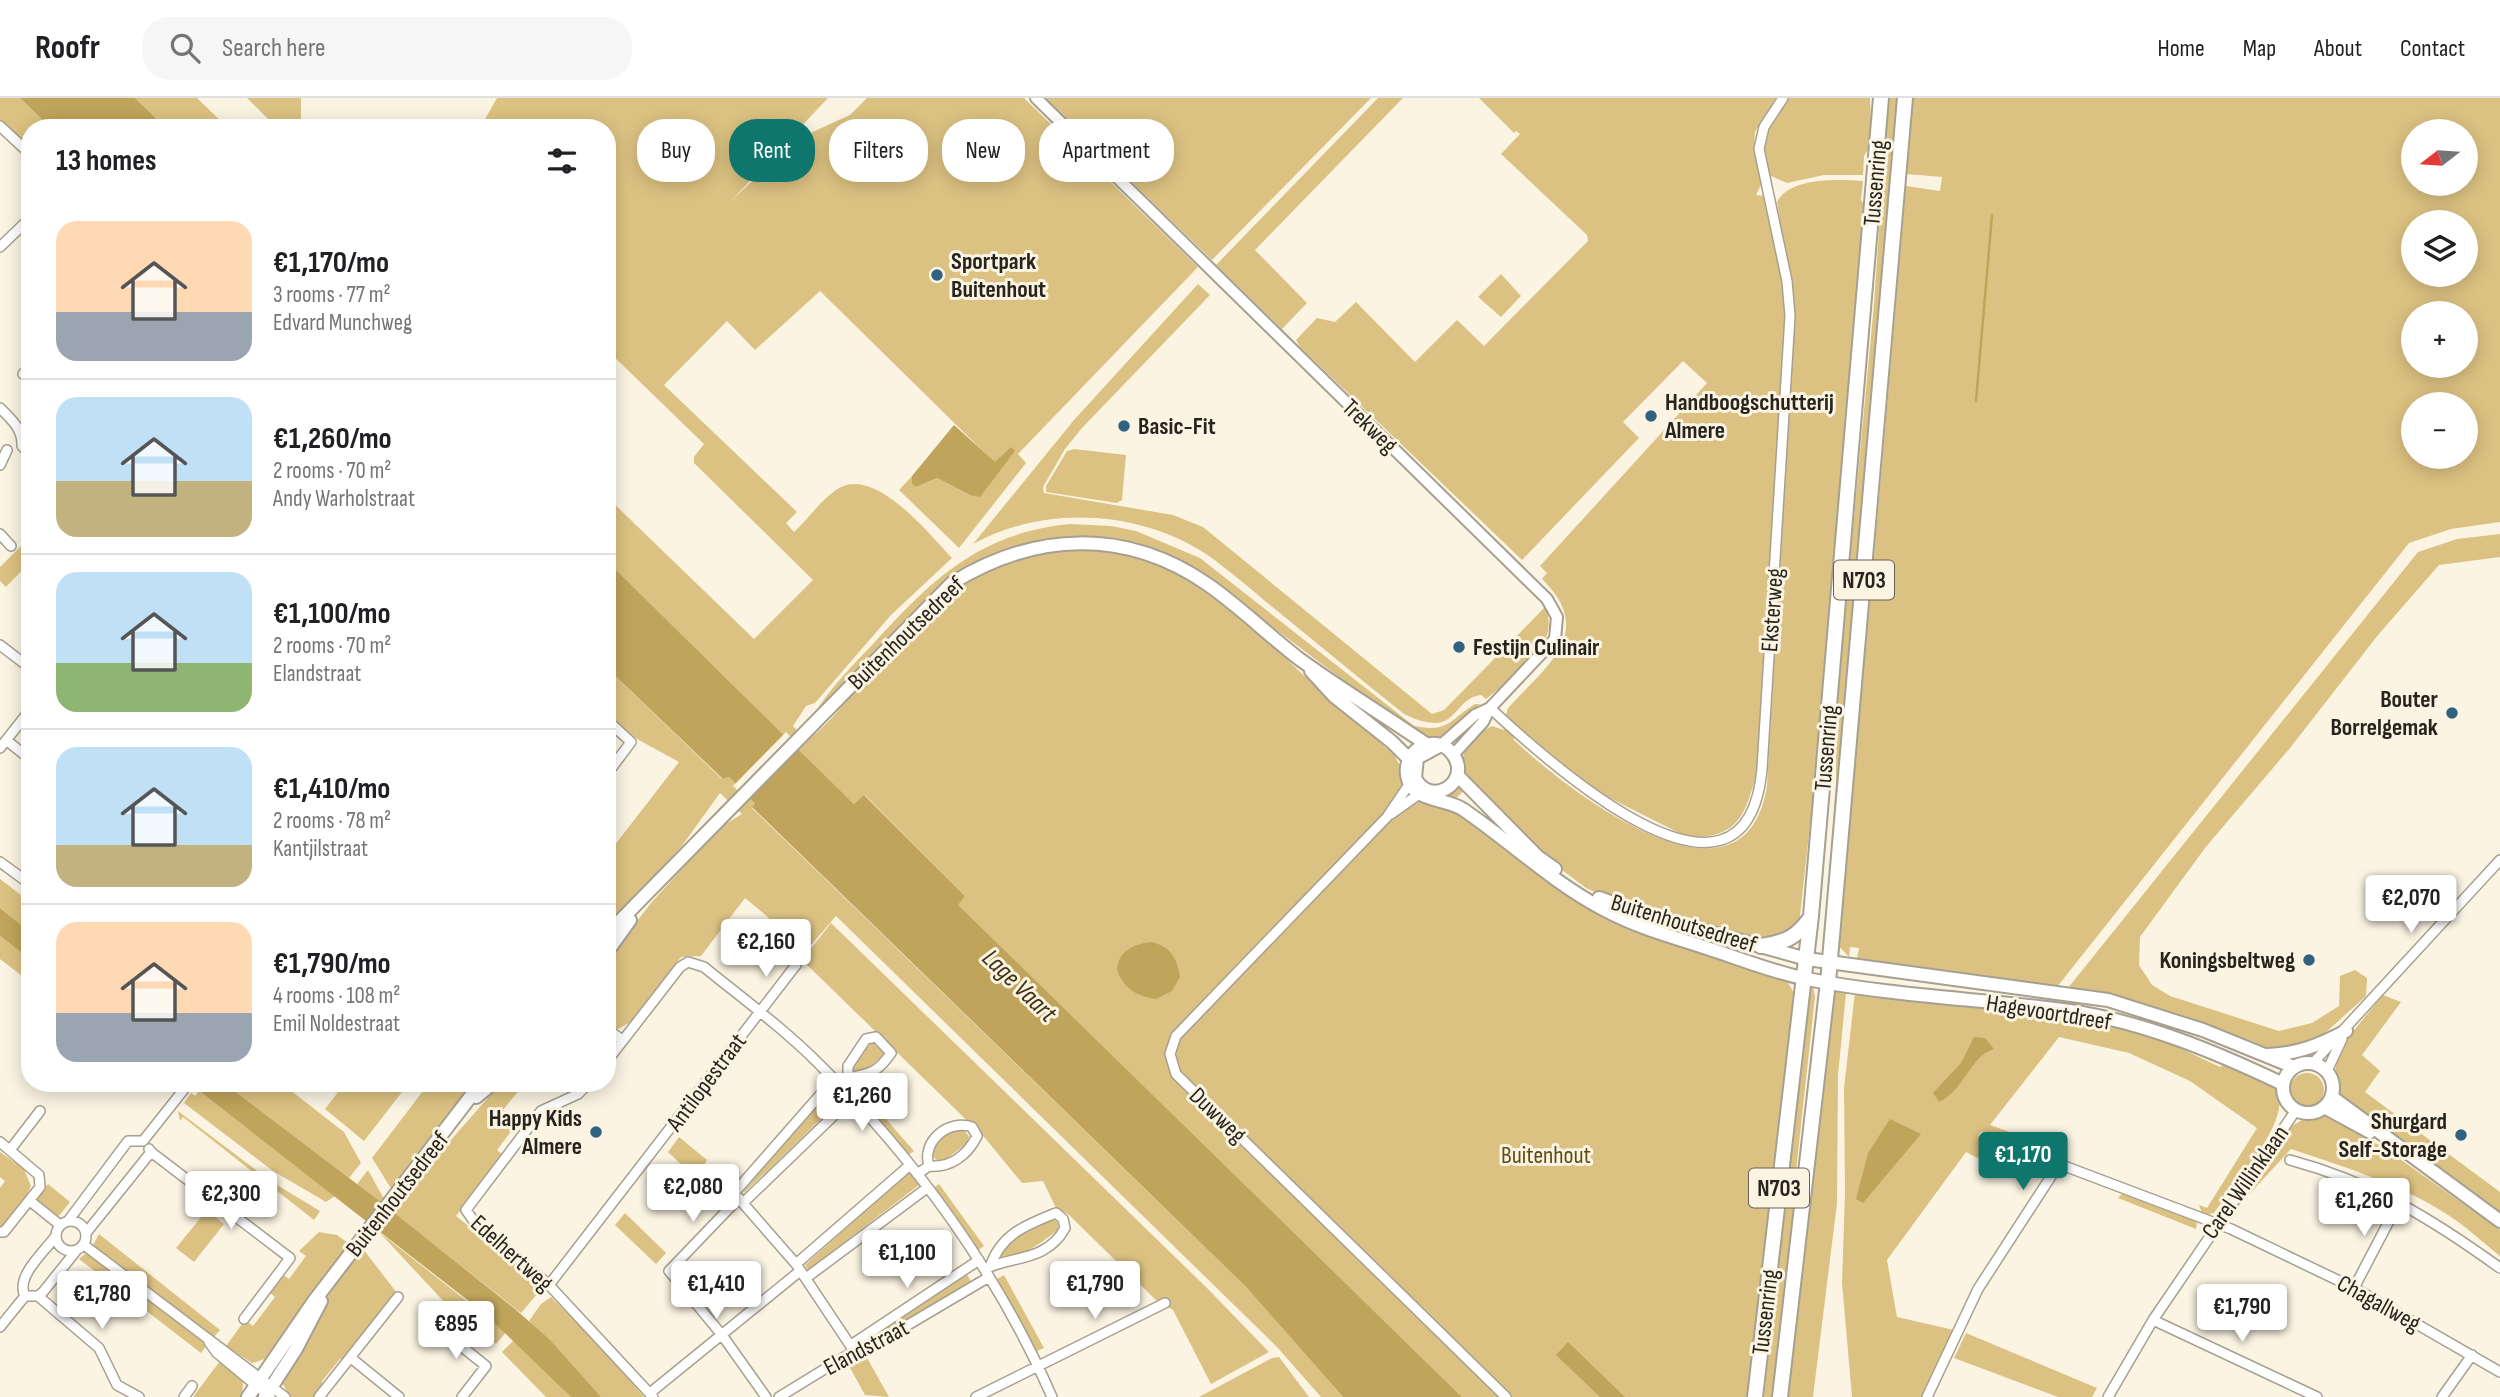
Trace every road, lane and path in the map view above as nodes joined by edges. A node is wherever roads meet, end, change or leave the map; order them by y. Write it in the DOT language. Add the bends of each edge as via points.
graph roads {
  1 [pos="1036,98"];
  2 [pos="1783,98"];
  3 [pos="1881,98"];
  4 [pos="1905,98"];
  5 [pos="1057,119"];
  6 [pos="0,127"];
  7 [pos="21,146"];
  8 [pos="1122,182"];
  9 [pos="21,227"];
  10 [pos="0,247"];
  11 [pos="0,408"];
  12 [pos="21,436"];
  13 [pos="4,447"];
  14 [pos="0,465"];
  15 [pos="0,534"];
  16 [pos="11,546"];
  17 [pos="0,645"];
  18 [pos="1299,658"];
  19 [pos="21,661"];
  20 [pos="1490,709"];
  21 [pos="21,721"];
  22 [pos="616,728"];
  23 [pos="3,744"];
  24 [pos="1426,744"];
  25 [pos="1441,745"];
  26 [pos="21,754"];
  27 [pos="1453,755"];
  28 [pos="616,763"];
  29 [pos="1410,763"];
  30 [pos="1457,775"];
  31 [pos="1410,783"];
  32 [pos="1422,792"];
  33 [pos="1440,795"];
  34 [pos="1387,817"];
  35 [pos="2500,860"];
  36 [pos="0,862"];
  37 [pos="21,877"];
  38 [pos="1569,885"];
  39 [pos="1586,895"];
  40 [pos="644,900"];
  41 [pos="1811,916"];
  42 [pos="616,926"];
  43 [pos="616,939"];
  44 [pos="1761,946"];
  45 [pos="1807,959"];
  46 [pos="1829,963"];
  47 [pos="796,965"];
  48 [pos="1804,979"];
  49 [pos="1828,982"];
  50 [pos="759,1012"];
  51 [pos="2346,1031"];
  52 [pos="616,1036"];
  53 [pos="622,1040"];
  54 [pos="616,1044"];
  55 [pos="2260,1055"];
  56 [pos="2314,1063"];
  57 [pos="2294,1067"];
  58 [pos="2327,1071"];
  59 [pos="848,1077"];
  60 [pos="836,1082"];
  61 [pos="2283,1084"];
  62 [pos="182,1092"];
  63 [pos="475,1092"];
  64 [pos="482,1092"];
  65 [pos="581,1092"];
  66 [pos="851,1099"];
  67 [pos="2328,1102"];
  68 [pos="467,1104"];
  69 [pos="2295,1110"];
  70 [pos="40,1111"];
  71 [pos="143,1141"];
  72 [pos="0,1142"];
  73 [pos="10,1150"];
  74 [pos="151,1152"];
  75 [pos="2291,1160"];
  76 [pos="910,1165"];
  77 [pos="929,1166"];
  78 [pos="917,1174"];
  79 [pos="927,1188"];
  80 [pos="738,1198"];
  81 [pos="30,1201"];
  82 [pos="2399,1202"];
  83 [pos="2216,1222"];
  84 [pos="2500,1222"];
  85 [pos="64,1223"];
  86 [pos="0,1232"];
  87 [pos="86,1233"];
  88 [pos="55,1237"];
  89 [pos="80,1248"];
  90 [pos="979,1260"];
  91 [pos="2500,1268"];
  92 [pos="801,1271"];
  93 [pos="988,1271"];
  94 [pos="549,1285"];
  95 [pos="327,1286"];
  96 [pos="2354,1288"];
  97 [pos="24,1296"];
  98 [pos="38,1296"];
  99 [pos="398,1297"];
  100 [pos="1165,1303"];
  101 [pos="244,1319"];
  102 [pos="2153,1320"];
  103 [pos="436,1326"];
  104 [pos="0,1327"];
  105 [pos="722,1335"];
  106 [pos="852,1348"];
  107 [pos="2472,1355"];
  108 [pos="351,1358"];
  109 [pos="1039,1366"];
  110 [pos="2500,1372"];
  111 [pos="258,1382"];
  112 [pos="192,1386"];
  113 [pos="268,1394"];
  114 [pos="652,1395"];
  115 [pos="139,1397"];
  116 [pos="184,1397"];
  117 [pos="248,1397"];
  118 [pos="285,1397"];
  119 [pos="319,1397"];
  120 [pos="399,1397"];
  121 [pos="462,1397"];
  122 [pos="766,1397"];
  123 [pos="779,1397"];
  124 [pos="976,1397"];
  125 [pos="1052,1397"];
  126 [pos="1506,1397"];
  127 [pos="1755,1397"];
  128 [pos="1780,1397"];
  129 [pos="1927,1397"];
  130 [pos="2108,1397"];
  131 [pos="2317,1397"];
  132 [pos="2442,1397"];
  1 -- 5 [label="street, Trekweg"];
  2 -- 20 [label="street, Eksterweg" via="1763,127 1759,149 1790,316 1762,769 1753,813 1739,832 1719,842 1695,843 1672,837 1578,785"];
  3 -- 41 [label="highway, Tussenring / N703"];
  4 -- 46 [label="highway, Tussenring / N703"];
  6 -- 7 [label="street"];
  8 -- 20 [label="street, Trekweg" via="1547,599 1558,617 1555,639"];
  9 -- 10 [label="street"];
  11 -- 12 [label="street"];
  13 -- 14 [label="street"];
  15 -- 16 [label="street"];
  17 -- 19 [label="street"];
  18 -- 24 [label="main road, Buitenhoutsedreef"];
  18 -- 29 [label="main road, Buitenhoutsedreef"];
  18 -- 40 [label="main road, Buitenhoutsedreef" via="1208,584 1144,552 1109,543 1048,545 1010,554 952,583"];
  20 -- 25 [label="street, Trekweg" via="1475,715"];
  20 -- 27 [label="street, Trekweg"];
  21 -- 23 [label="street"];
  22 -- 28 [label="street" via="631,742"];
  23 -- 26 [label="street"];
  24 -- 25 [label="main road"];
  24 -- 29 [label="main road"];
  25 -- 27 [label="main road"];
  25 -- 29 [label="main road"];
  27 -- 30 [label="main road"];
  29 -- 31 [label="main road"];
  29 -- 32 [label="main road"];
  30 -- 33 [label="main road"];
  30 -- 38 [label="main road, Buitenhoutsedreef"];
  31 -- 32 [label="main road"];
  31 -- 34 [label="street, Duwweg"];
  32 -- 33 [label="main road"];
  32 -- 34 [label="street, Duwweg"];
  33 -- 38 [label="main road, Buitenhoutsedreef"];
  34 -- 126 [label="street, Duwweg" via="1176,1036 1170,1054 1175,1074"];
  35 -- 51 [label="street"];
  36 -- 37 [label="street"];
  38 -- 39 [label="main road, Buitenhoutsedreef"];
  39 -- 44 [label="main road, Buitenhoutsedreef"];
  39 -- 48 [label="main road, Buitenhoutsedreef" via="1633,923"];
  40 -- 42 [label="main road, Buitenhoutsedreef"];
  40 -- 43 [label="main road, Buitenhoutsedreef"];
  41 -- 44 [label="highway" via="1787,942"];
  41 -- 45 [label="highway, Tussenring / N703"];
  44 -- 45 [label="main road, Buitenhoutsedreef"];
  45 -- 46 [label="main road, Buitenhoutsedreef"];
  45 -- 48 [label="highway, Tussenring / N703"];
  46 -- 49 [label="highway, Tussenring / N703"];
  46 -- 55 [label="main road, Hagevoortdreef" via="2108,1000 2203,1030"];
  47 -- 50 [label="street, Antilopestraat"];
  48 -- 49 [label="main road, Hagevoortdreef"];
  48 -- 127 [label="highway, Tussenring / N703"];
  49 -- 61 [label="main road, Hagevoortdreef" via="2102,1018 2194,1045"];
  49 -- 128 [label="highway, Tussenring / N703"];
  50 -- 53 [label="street" via="704,967 688,962"];
  50 -- 60 [label="street"];
  50 -- 94 [label="street, Antilopestraat"];
  51 -- 55 [label="main road" via="2315,1048"];
  51 -- 56 [label="street"];
  51 -- 58 [label="street"];
  52 -- 53 [label="street"];
  53 -- 54 [label="street"];
  55 -- 57 [label="main road, Hagevoortdreef"];
  56 -- 57 [label="main road"];
  56 -- 58 [label="main road"];
  57 -- 61 [label="main road"];
  58 -- 67 [label="main road" via="2333,1084"];
  59 -- 59 [label="street" via="848,1066 866,1039 876,1037 891,1053 869,1075"];
  59 -- 60 [label="street"];
  60 -- 66 [label="street"];
  60 -- 80 [label="street"];
  61 -- 69 [label="main road" via="2285,1099"];
  62 -- 71 [label="street"];
  63 -- 68 [label="main road, Buitenhoutsedreef"];
  64 -- 68 [label="main road, Buitenhoutsedreef"];
  65 -- 94 [label="street, Edelhertweg" via="541,1111 466,1210"];
  66 -- 76 [label="street"];
  66 -- 80 [label="street"];
  67 -- 69 [label="main road" via="2310,1113"];
  67 -- 84 [label="main road"];
  68 -- 95 [label="main road, Buitenhoutsedreef"];
  69 -- 83 [label="street, Carel Willinklaan"];
  70 -- 73 [label="street"];
  71 -- 74 [label="street"];
  71 -- 85 [label="street" via="128,1141"];
  72 -- 73 [label="street"];
  73 -- 81 [label="street" via="39,1175 40,1187"];
  74 -- 87 [label="street"];
  74 -- 101 [label="street" via="290,1258"];
  75 -- 82 [label="street"];
  76 -- 78 [label="street"];
  76 -- 92 [label="street"];
  77 -- 77 [label="street" via="929,1145 939,1133 955,1126 972,1127 977,1136 962,1155 941,1167"];
  77 -- 78 [label="street"];
  78 -- 79 [label="street"];
  79 -- 90 [label="street"];
  79 -- 92 [label="street"];
  80 -- 92 [label="street"];
  80 -- 105 [label="street" via="669,1271"];
  81 -- 85 [label="street"];
  81 -- 86 [label="street"];
  82 -- 91 [label="street"];
  82 -- 96 [label="street"];
  83 -- 96 [label="street, Chagallweg"];
  83 -- 102 [label="street, Carel Willinklaan"];
  83 -- 129 [label="street, Chagallweg" via="2059,1164 1978,1289"];
  85 -- 87 [label="street" via="82,1224"];
  85 -- 88 [label="street"];
  87 -- 89 [label="street"];
  88 -- 89 [label="street" via="62,1249"];
  88 -- 97 [label="street" via="23,1280"];
  89 -- 98 [label="street"];
  89 -- 111 [label="street" via="206,1338"];
  90 -- 93 [label="street"];
  90 -- 106 [label="street, Elandstraat"];
  92 -- 105 [label="street"];
  92 -- 106 [label="street"];
  93 -- 93 [label="street" via="1001,1242 1023,1226 1056,1213 1063,1219 1062,1234 1045,1248"];
  93 -- 106 [label="street, Elandstraat" via="857,1355"];
  93 -- 109 [label="street"];
  94 -- 114 [label="street, Edelhertweg"];
  95 -- 111 [label="main road, Buitenhoutsedreef"];
  95 -- 113 [label="main road, Buitenhoutsedreef" via="314,1318"];
  96 -- 107 [label="street, Chagallweg"];
  97 -- 98 [label="street"];
  97 -- 104 [label="street"];
  98 -- 115 [label="street" via="99,1348 117,1385"];
  99 -- 108 [label="street"];
  100 -- 109 [label="street"];
  102 -- 130 [label="street, Carel Willinklaan"];
  102 -- 131 [label="street"];
  103 -- 121 [label="street" via="486,1366"];
  105 -- 114 [label="street"];
  105 -- 122 [label="street"];
  106 -- 123 [label="street, Elandstraat"];
  107 -- 110 [label="street, Chagallweg"];
  107 -- 132 [label="street"];
  108 -- 119 [label="street"];
  108 -- 120 [label="street"];
  109 -- 124 [label="street"];
  109 -- 125 [label="street"];
  111 -- 113 [label="street"];
  111 -- 117 [label="main road, Buitenhoutsedreef"];
  112 -- 116 [label="street"];
  113 -- 118 [label="street"];
}
